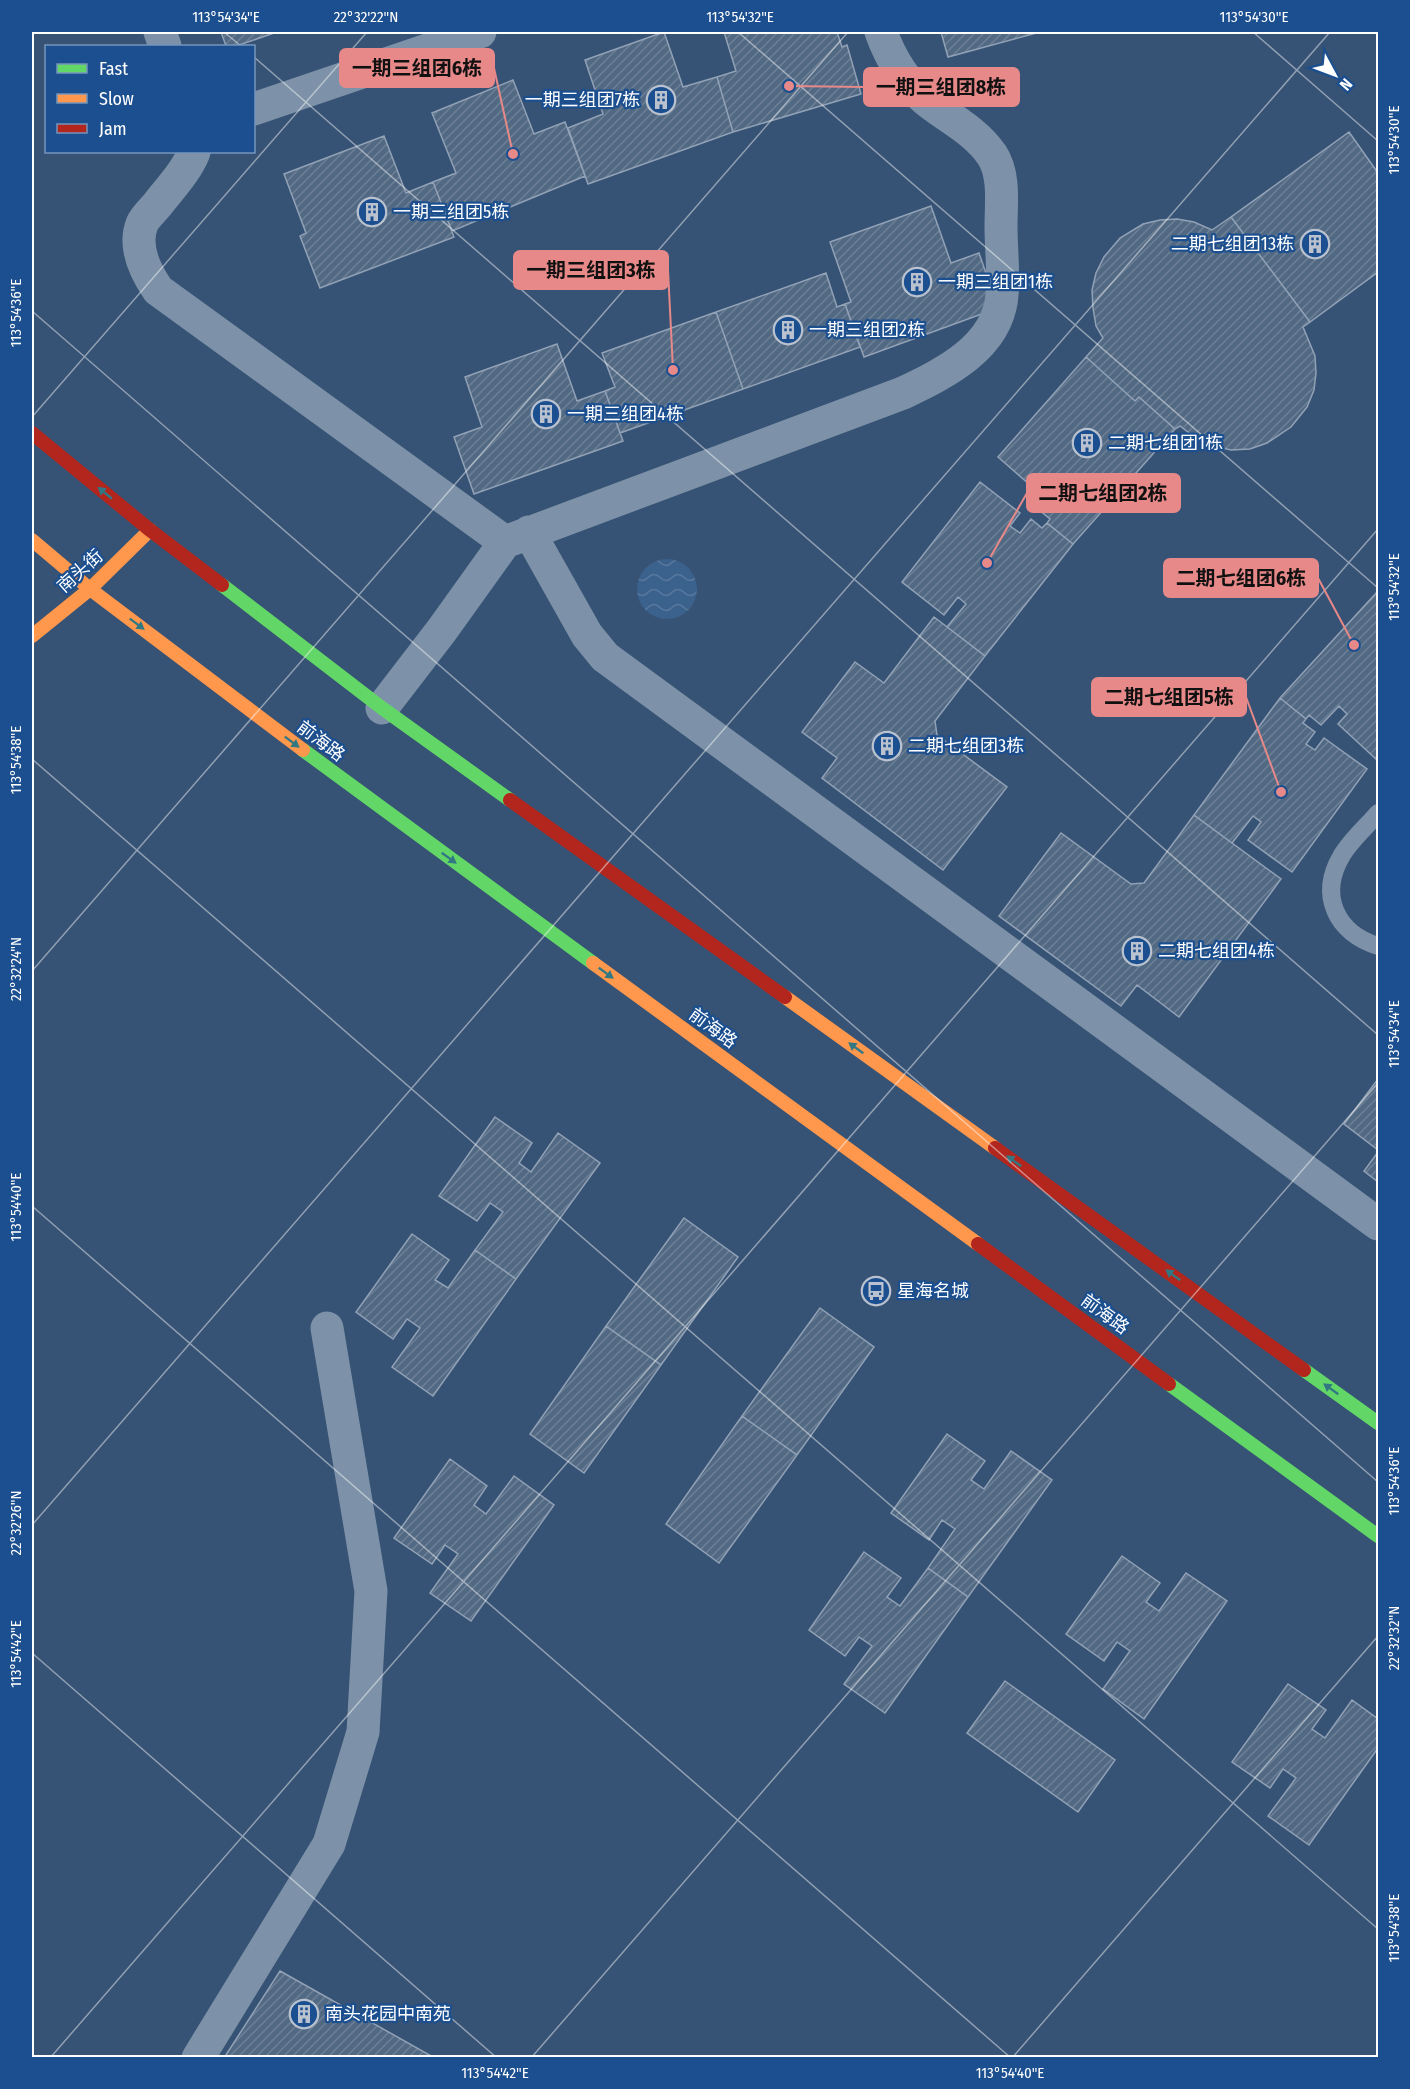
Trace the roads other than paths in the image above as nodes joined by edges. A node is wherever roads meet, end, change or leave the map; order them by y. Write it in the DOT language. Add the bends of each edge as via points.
graph roads {
  1 [pos="480,32"];
  2 [pos="881,32"];
  3 [pos="255,109"];
  4 [pos="194,153"];
  5 [pos="32,433"];
  6 [pos="150,530"];
  7 [pos="517,537"];
  8 [pos="32,540"];
  9 [pos="90,589"];
  10 [pos="32,636"];
  11 [pos="382,708"];
  12 [pos="1378,813"];
  13 [pos="1378,946"];
  14 [pos="1378,1224"];
  15 [pos="327,1328"];
  16 [pos="1378,1423"];
  17 [pos="1378,1536"];
  18 [pos="198,2058"];
  1 -- 3 [label="street"];
  2 -- 7 [label="street" via="902,73 925,99 981,141 994,157 1001,177 1002,296 996,320 983,340 941,375 903,393"];
  4 -- 7 [label="street" via="142,224 140,256 158,290"];
  6 -- 5 [label="main road, one-way"];
  6 -- 9 [label="main road, 南头街"];
  6 -- 11 [label="main road"];
  7 -- 11 [label="street"];
  7 -- 14 [label="street" via="605,657"];
  8 -- 9 [label="main road, 前海路"];
  9 -- 10 [label="main road, 南头街"];
  9 -- 17 [label="main road, 前海路, one-way" via="333,773"];
  16 -- 11 [label="main road, one-way"];
  12 -- 13 [label="lane" via="1343,852 1335,866 1331,894 1339,920 1348,930 1364,942"];
  15 -- 18 [label="street" via="371,1591 363,1732 329,1844"];
}
